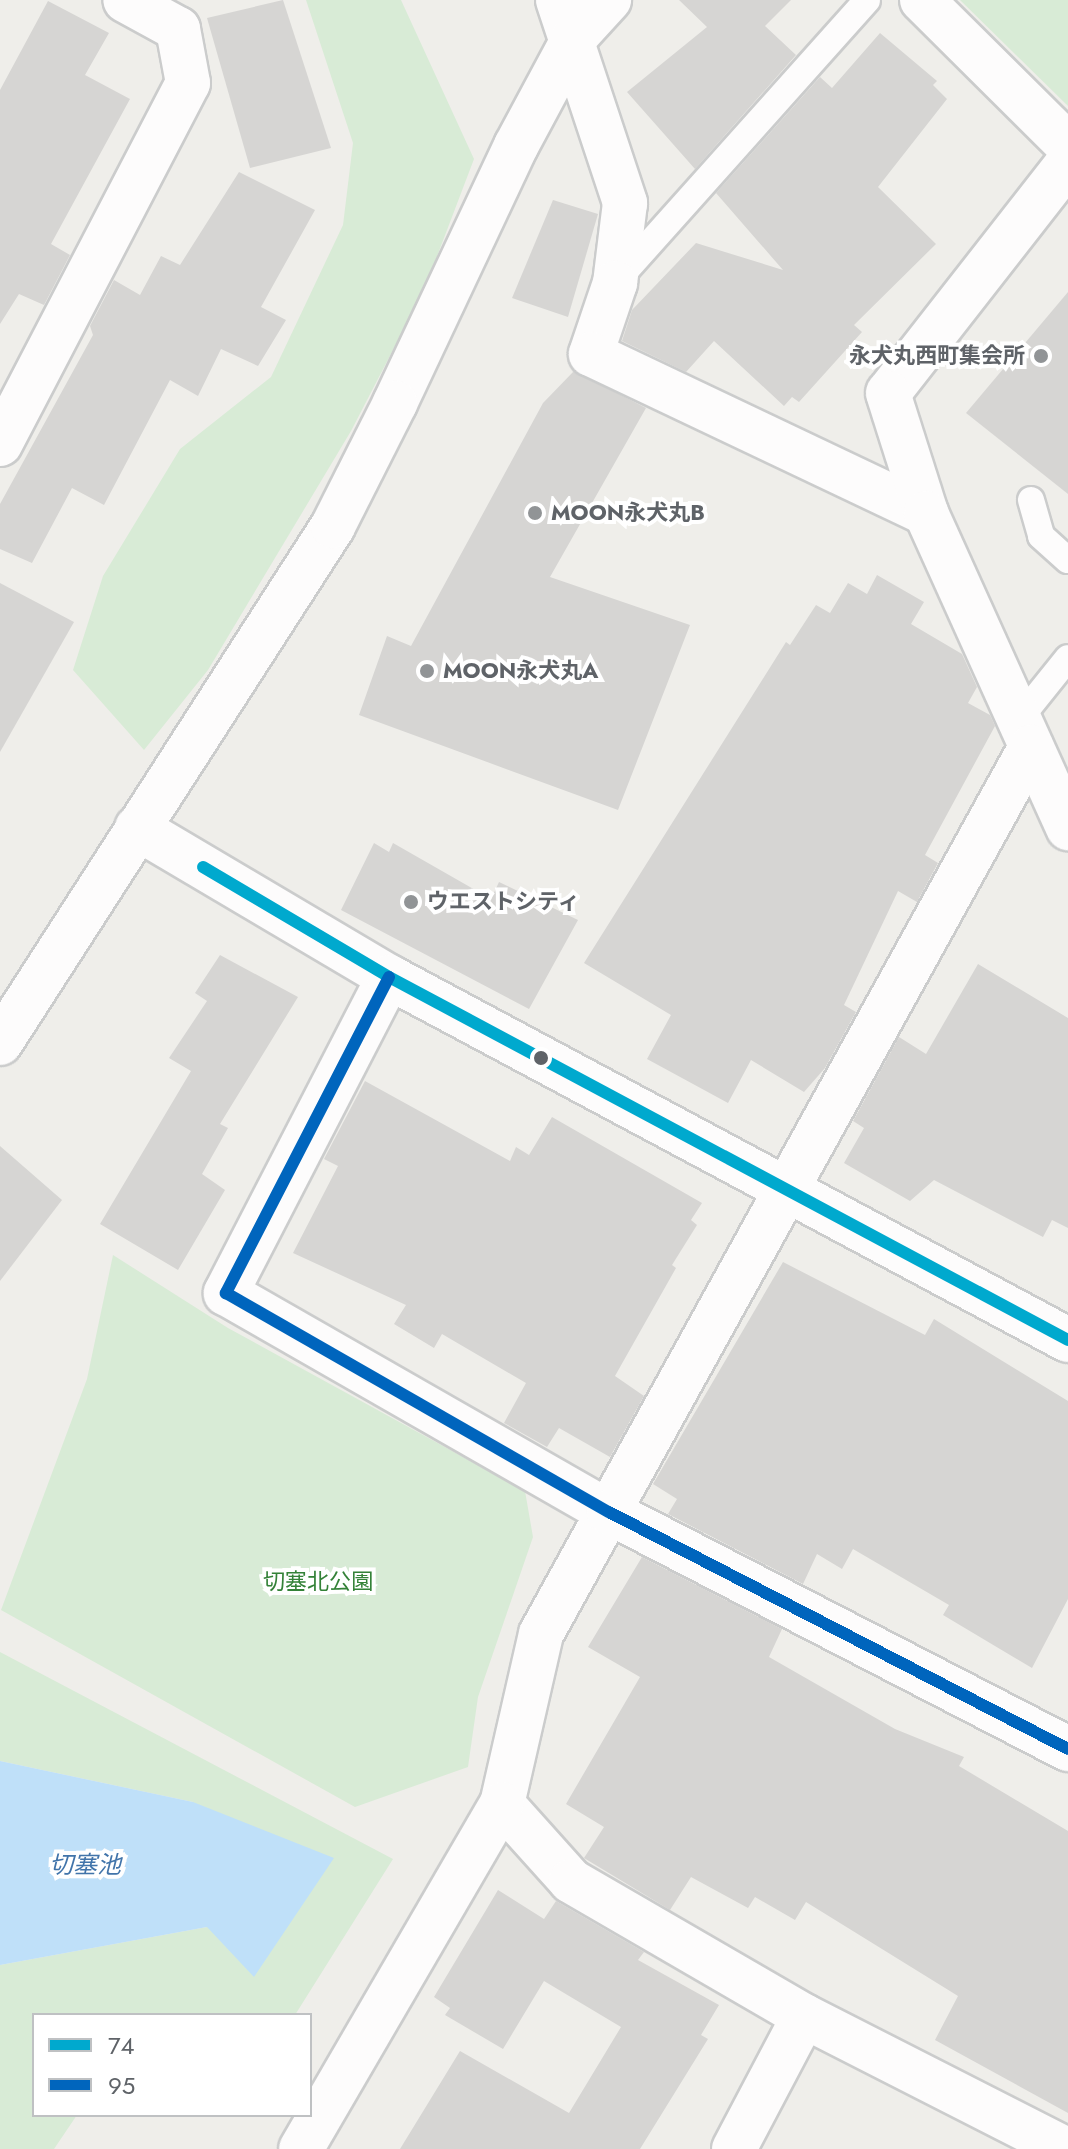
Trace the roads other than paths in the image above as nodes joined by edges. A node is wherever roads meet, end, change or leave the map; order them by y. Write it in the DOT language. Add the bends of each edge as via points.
graph roads {
  1 [pos="125,0"];
  2 [pos="609,0"];
  3 [pos="867,0"];
  4 [pos="922,0"];
  5 [pos="566,19"];
  6 [pos="1068,145"];
  7 [pos="1068,163"];
  8 [pos="615,283"];
  9 [pos="0,444"];
  10 [pos="1031,500"];
  11 [pos="926,513"];
  12 [pos="1068,560"];
  13 [pos="1068,658"];
  14 [pos="1025,733"];
  15 [pos="137,828"];
  16 [pos="1068,828"];
  17 [pos="389,977"];
  18 [pos="0,1043"];
  19 [pos="789,1190"];
  20 [pos="1068,1340"];
  21 [pos="609,1512"];
  22 [pos="1068,1749"];
  23 [pos="502,1804"];
  24 [pos="804,2016"];
  25 [pos="301,2149"];
  26 [pos="734,2149"];
  27 [pos="1065,2149"];
  1 -- 9 [label="street" via="178,29 188,83"];
  2 -- 5 [label="street"];
  3 -- 8 [label="lane"];
  4 -- 6 [label="street"];
  5 -- 8 [label="street" via="625,203"];
  5 -- 15 [label="street" via="395,403 333,526"];
  7 -- 11 [label="street" via="888,393"];
  8 -- 11 [label="street" via="591,354"];
  10 -- 12 [label="lane" via="1041,536"];
  11 -- 14 [label="street"];
  13 -- 14 [label="lane"];
  14 -- 16 [label="street"];
  14 -- 19 [label="street"];
  15 -- 17 [label="street"];
  15 -- 18 [label="street"];
  17 -- 19 [label="street"];
  17 -- 21 [label="street" via="226,1293"];
  19 -- 20 [label="street"];
  19 -- 21 [label="street"];
  21 -- 22 [label="street"];
  21 -- 23 [label="street" via="541,1634"];
  23 -- 24 [label="street" via="571,1881"];
  23 -- 25 [label="street"];
  24 -- 26 [label="street"];
  24 -- 27 [label="street"];
}
